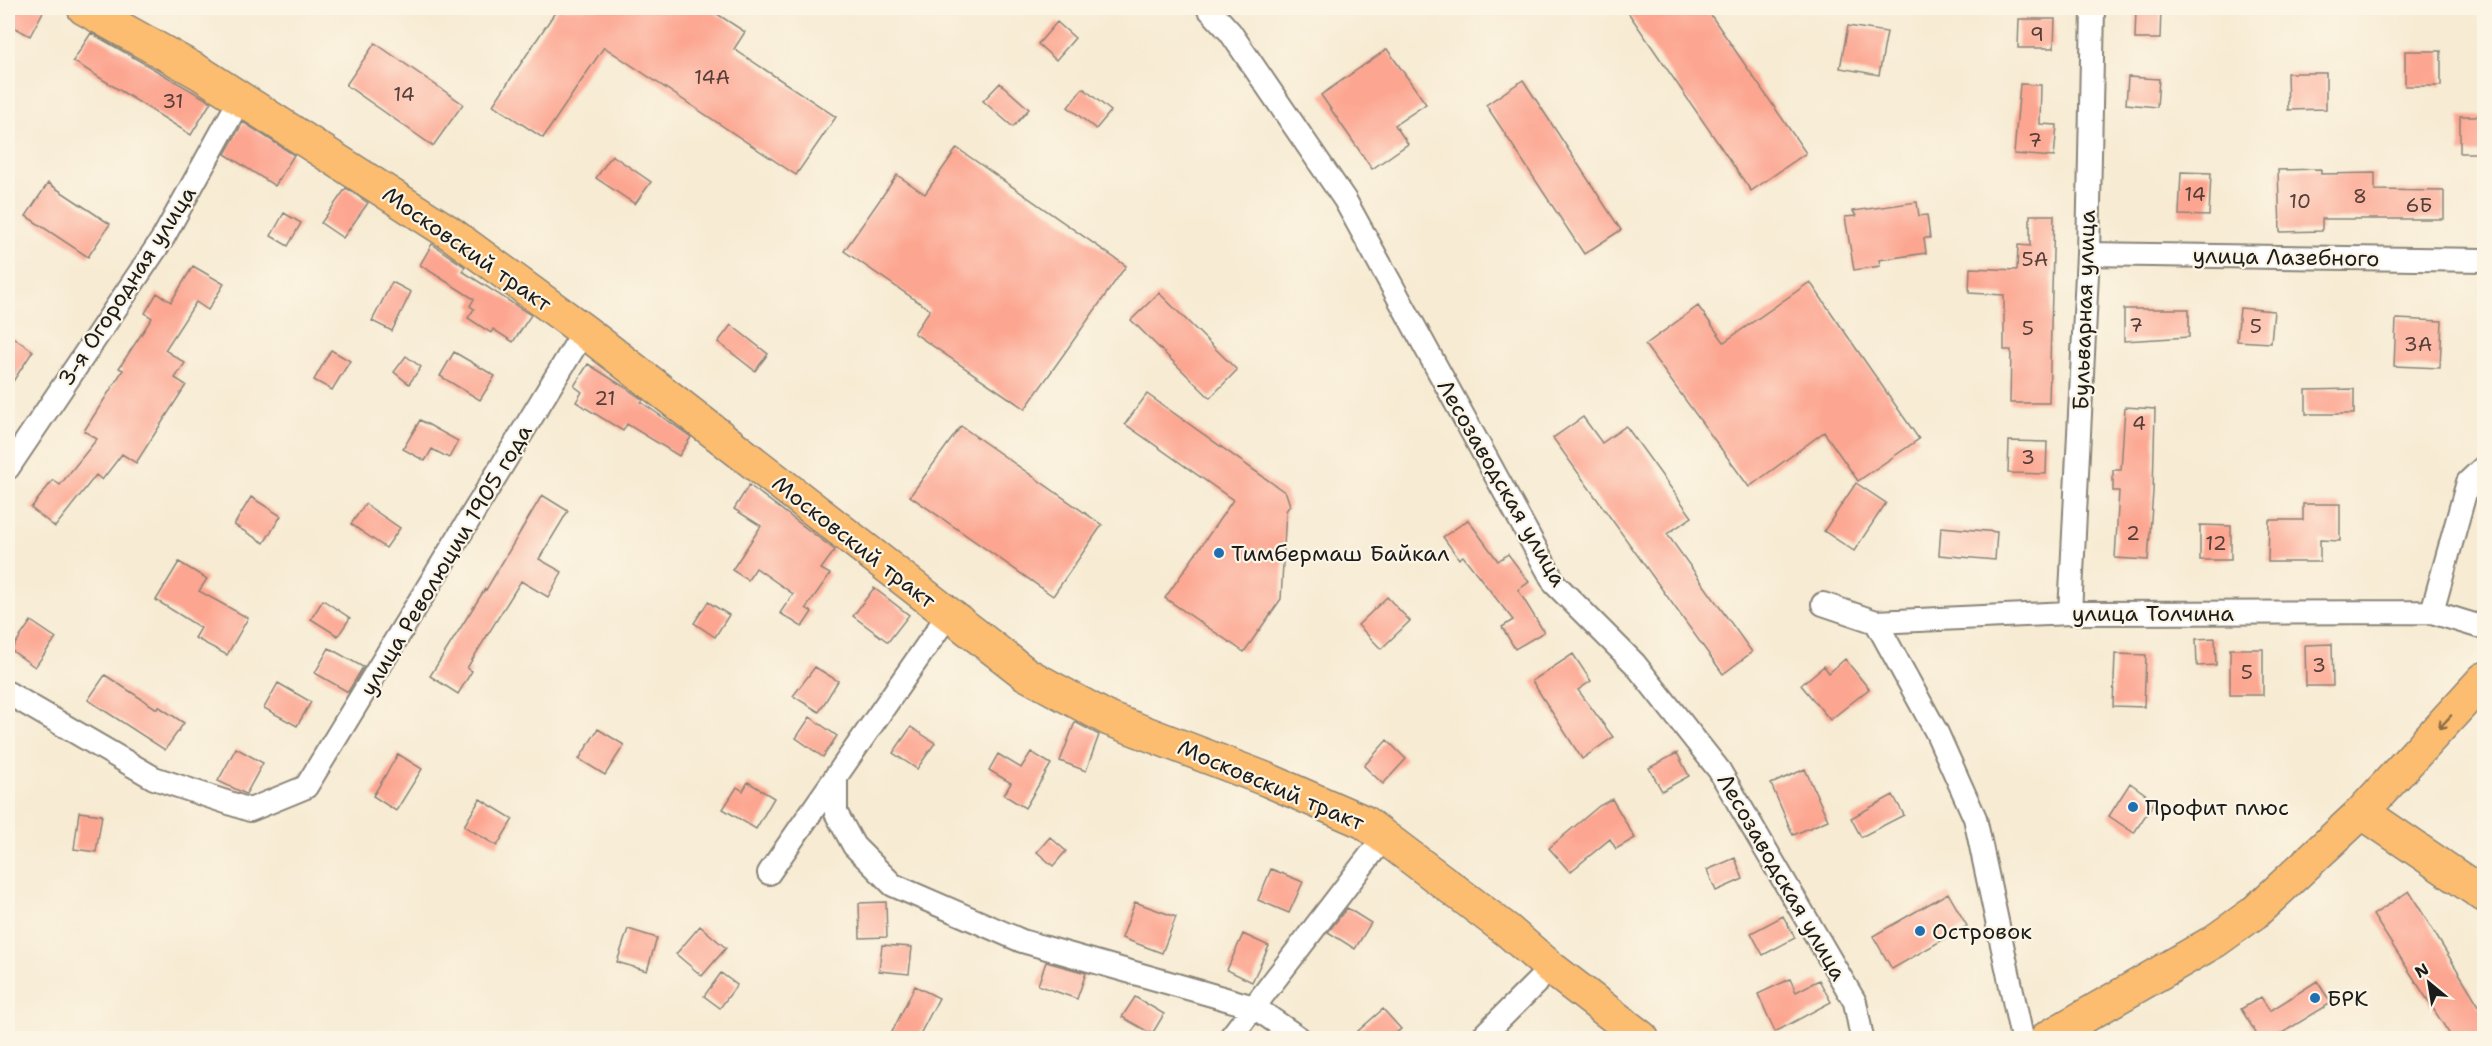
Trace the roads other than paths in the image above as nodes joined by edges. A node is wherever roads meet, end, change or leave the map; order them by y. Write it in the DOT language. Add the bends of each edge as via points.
graph roads {
  1 [pos="84,8"];
  2 [pos="1208,8"];
  3 [pos="2093,8"];
  4 [pos="240,99"];
  5 [pos="2088,254"];
  6 [pos="2484,260"];
  7 [pos="584,331"];
  8 [pos="15,442"];
  9 [pos="2484,467"];
  10 [pos="8,468"];
  11 [pos="1823,604"];
  12 [pos="2432,612"];
  13 [pos="2070,613"];
  14 [pos="948,615"];
  15 [pos="1876,622"];
  16 [pos="2484,627"];
  17 [pos="2484,679"];
  18 [pos="8,693"];
  19 [pos="837,776"];
  20 [pos="2362,812"];
  21 [pos="1385,836"];
  22 [pos="769,873"];
  23 [pos="2484,895"];
  24 [pos="1551,968"];
  25 [pos="1254,1007"];
  26 [pos="1230,1038"];
  27 [pos="1299,1038"];
  28 [pos="1481,1038"];
  29 [pos="1642,1038"];
  30 [pos="1862,1038"];
  31 [pos="2022,1038"];
  32 [pos="2048,1038"];
  1 -- 4 [label="main road, Московский тракт"];
  2 -- 30 [label="street, Лесозаводская улица" via="1230,32 1345,200 1555,584 1635,664 1719,770 1855,1002"];
  3 -- 5 [label="street, Бульварная улица"];
  4 -- 7 [label="main road, Московский тракт" via="450,233"];
  4 -- 8 [label="street, 3-я Огородная улица" via="163,238"];
  5 -- 6 [label="street, улица Лазебного"];
  5 -- 13 [label="street, Бульварная улица"];
  7 -- 14 [label="main road, Московский тракт"];
  7 -- 18 [label="street, улица Революции 1905 года" via="306,787 250,810 154,778"];
  8 -- 10 [label="street, 3-я Огородная улица"];
  9 -- 12 [label="street" via="2468,482"];
  11 -- 15 [label="street, улица Толчина"];
  12 -- 13 [label="street, улица Толчина"];
  12 -- 16 [label="street, улица Толчина"];
  13 -- 15 [label="street, улица Толчина"];
  14 -- 19 [label="street"];
  14 -- 21 [label="main road, Московский тракт" via="1026,674 1109,719 1268,780 1364,822"];
  15 -- 31 [label="street" via="1937,733 1975,818"];
  17 -- 20 [label="main road, one-way"];
  19 -- 22 [label="street"];
  19 -- 25 [label="street" via="836,813 854,846 893,885 1022,941"];
  20 -- 23 [label="main road"];
  20 -- 32 [label="main road" via="2254,913 2225,934"];
  21 -- 24 [label="main road, Московский тракт"];
  21 -- 25 [label="street"];
  24 -- 28 [label="street"];
  24 -- 29 [label="main road, Московский тракт"];
  25 -- 26 [label="street"];
  25 -- 27 [label="street"];
}
